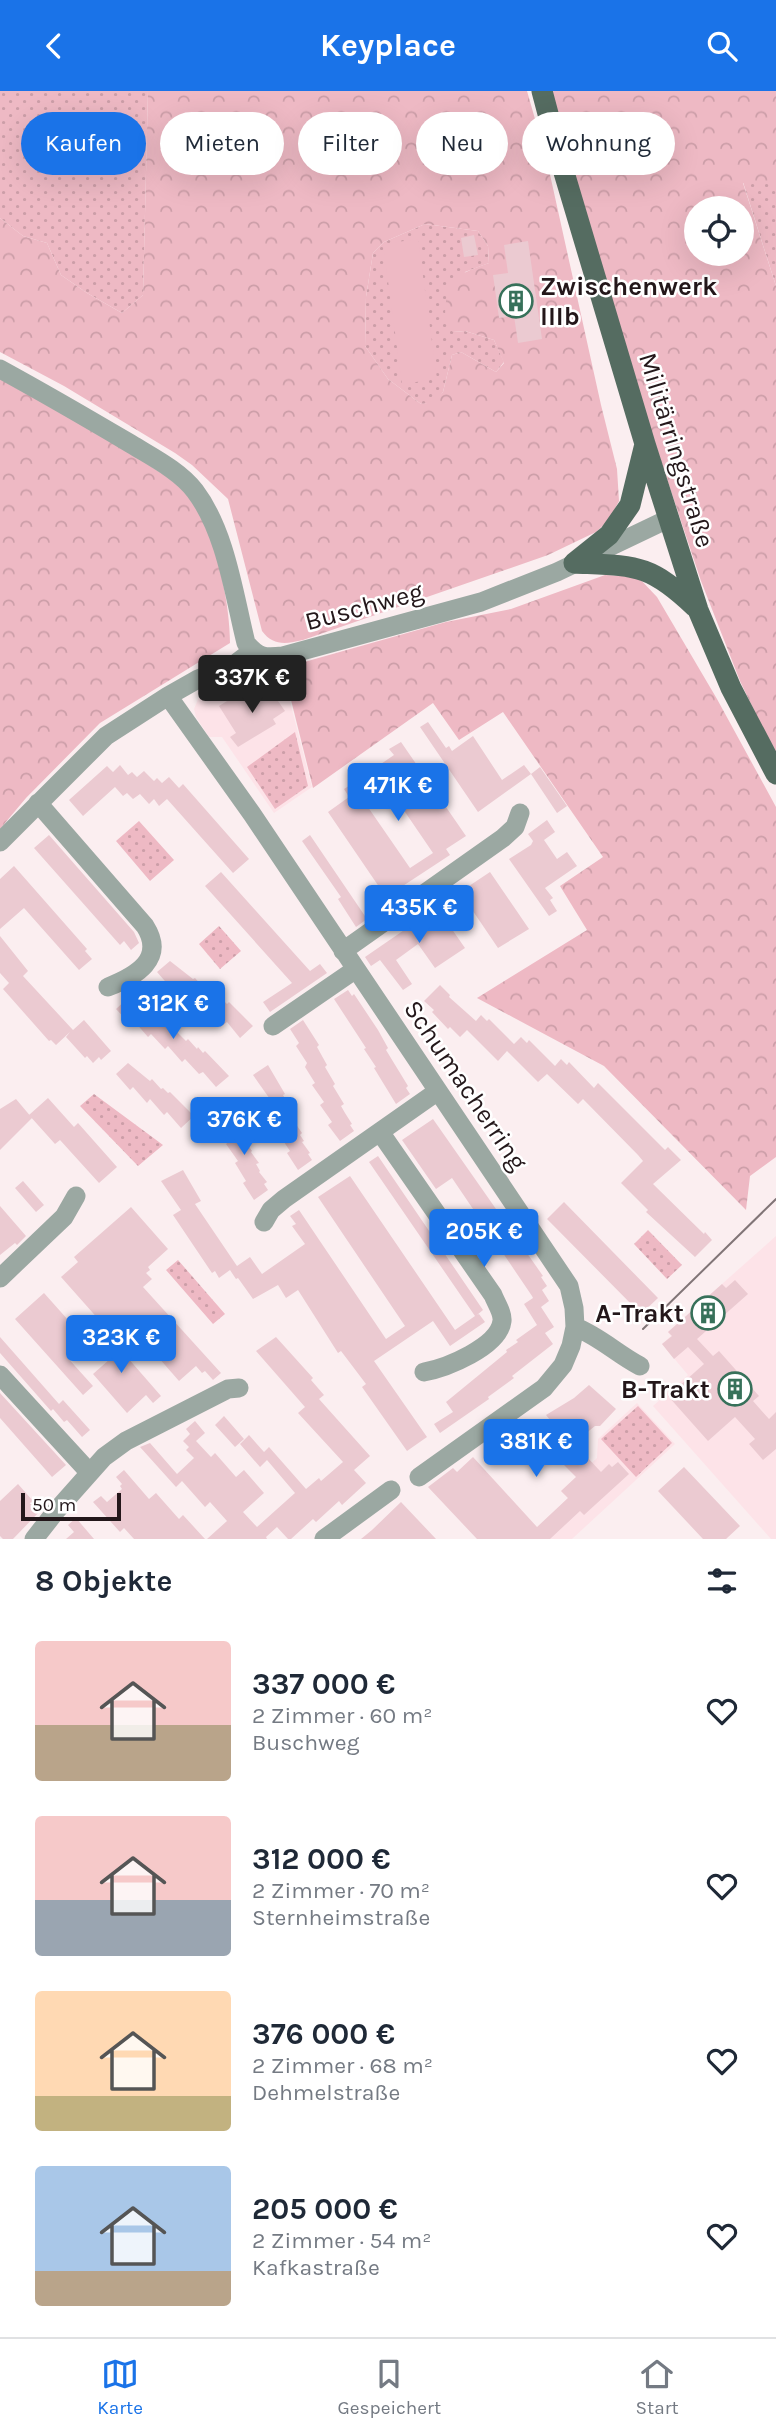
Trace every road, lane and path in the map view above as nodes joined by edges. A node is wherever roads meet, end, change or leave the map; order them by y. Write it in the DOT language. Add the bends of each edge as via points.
graph roads {
  1 [pos="542,91"];
  2 [pos="0,369"];
  3 [pos="645,444"];
  4 [pos="668,519"];
  5 [pos="574,563"];
  6 [pos="698,610"];
  7 [pos="253,651"];
  8 [pos="168,696"];
  9 [pos="776,775"];
  10 [pos="38,803"];
  11 [pos="520,813"];
  12 [pos="0,842"];
  13 [pos="343,951"];
  14 [pos="356,969"];
  15 [pos="108,987"];
  16 [pos="274,1026"];
  17 [pos="438,1091"];
  18 [pos="380,1132"];
  19 [pos="76,1196"];
  20 [pos="264,1222"];
  21 [pos="0,1278"];
  22 [pos="575,1327"];
  23 [pos="640,1366"];
  24 [pos="424,1372"];
  25 [pos="0,1375"];
  26 [pos="239,1388"];
  27 [pos="89,1472"];
  28 [pos="419,1477"];
  29 [pos="391,1490"];
  30 [pos="346,1533"];
  31 [pos="34,1539"];
  32 [pos="324,1539"];
  1 -- 3 [label="main road, Militärringstraße"];
  2 -- 7 [label="street" via="142,451 195,491 219,539 246,643"];
  3 -- 4 [label="main road, Militärringstraße"];
  3 -- 5 [label="main road" via="630,505 609,535"];
  4 -- 5 [label="street, Buschweg"];
  4 -- 6 [label="main road, Militärringstraße"];
  5 -- 6 [label="main road" via="645,569 673,586"];
  5 -- 7 [label="street, Buschweg" via="481,602 428,617 283,656 265,658"];
  6 -- 9 [label="main road, Militärringstraße" via="731,688"];
  7 -- 8 [label="street"];
  8 -- 10 [label="street" via="106,736"];
  8 -- 13 [label="street, Schumacherring"];
  10 -- 12 [label="street"];
  10 -- 15 [label="street" via="152,937 149,961"];
  11 -- 13 [label="street" via="503,838"];
  13 -- 14 [label="street, Schumacherring"];
  14 -- 16 [label="street"];
  14 -- 17 [label="street, Schumacherring"];
  17 -- 18 [label="street"];
  17 -- 22 [label="street, Schumacherring" via="569,1286"];
  18 -- 20 [label="street" via="284,1199"];
  18 -- 24 [label="street" via="493,1295 503,1319 493,1337 461,1360"];
  19 -- 21 [label="street" via="64,1217"];
  22 -- 23 [label="street"];
  22 -- 28 [label="street, Schumacherring" via="563,1365 544,1388"];
  25 -- 27 [label="street"];
  26 -- 27 [label="street" via="228,1389 126,1441"];
  27 -- 31 [label="street"];
  29 -- 30 [label="street"];
  30 -- 32 [label="street"];
}
